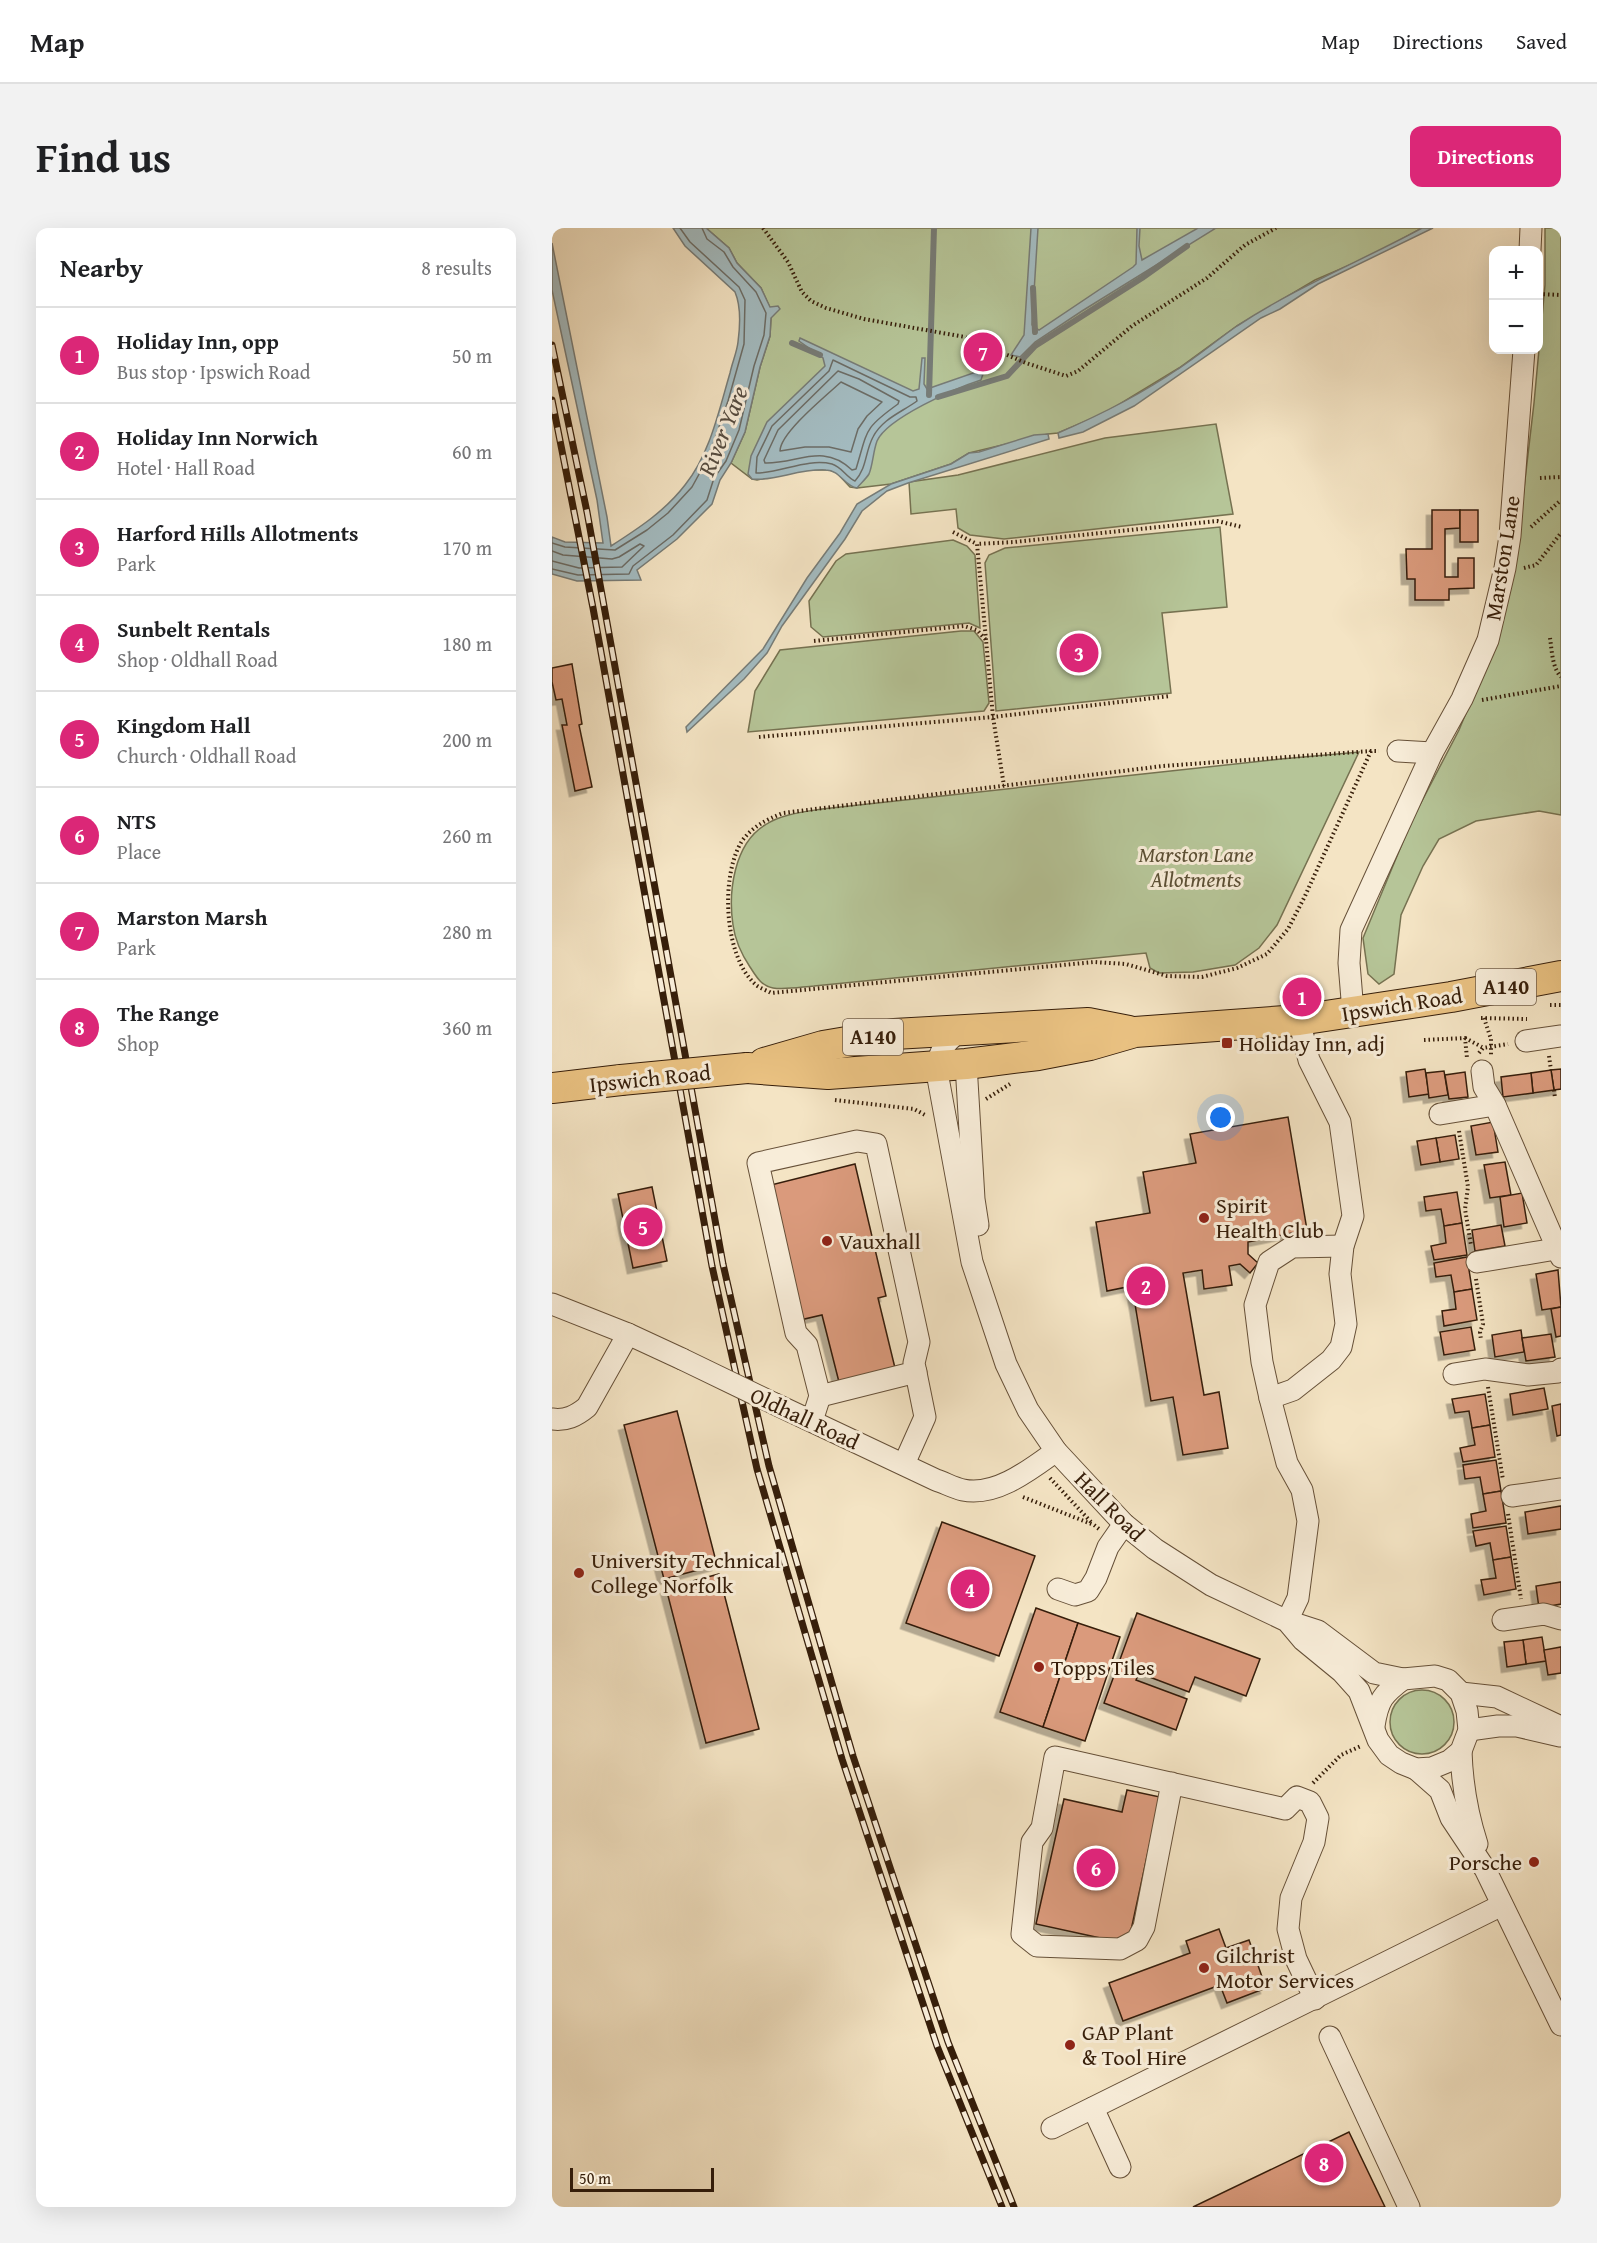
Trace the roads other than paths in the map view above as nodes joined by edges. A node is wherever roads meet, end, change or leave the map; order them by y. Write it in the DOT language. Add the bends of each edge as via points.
graph roads {
  1 [pos="1531,228"];
  2 [pos="1530,246"];
  3 [pos="1524,354"];
  4 [pos="1398,751"];
  5 [pos="1432,753"];
  6 [pos="1561,976"];
  7 [pos="1353,1012"];
  8 [pos="1299,1020"];
  9 [pos="1135,1032"];
  10 [pos="947,1048"];
  11 [pos="966,1064"];
  12 [pos="747,1068"];
  13 [pos="1478,1072"];
  14 [pos="552,1088"];
  15 [pos="1495,1106"];
  16 [pos="1447,1113"];
  17 [pos="1343,1245"];
  18 [pos="1559,1253"];
  19 [pos="1475,1262"];
  20 [pos="552,1304"];
  21 [pos="994,1331"];
  22 [pos="628,1334"];
  23 [pos="1561,1369"];
  24 [pos="916,1372"];
  25 [pos="1454,1374"];
  26 [pos="820,1396"];
  27 [pos="1270,1398"];
  28 [pos="552,1419"];
  29 [pos="812,1421"];
  30 [pos="1056,1451"];
  31 [pos="904,1464"];
  32 [pos="1561,1490"];
  33 [pos="1512,1496"];
  34 [pos="1118,1532"];
  35 [pos="1058,1589"];
  36 [pos="1561,1619"];
  37 [pos="1503,1620"];
  38 [pos="1287,1621"];
  39 [pos="1403,1679"];
  40 [pos="1461,1693"];
  41 [pos="1561,1726"];
  42 [pos="1469,1730"];
  43 [pos="1376,1733"];
  44 [pos="1561,1736"];
  45 [pos="1461,1751"];
  46 [pos="1416,1768"];
  47 [pos="1172,1783"];
  48 [pos="1485,1869"];
  49 [pos="1502,1905"];
  50 [pos="1315,1999"];
  51 [pos="1561,2025"];
  52 [pos="1330,2037"];
  53 [pos="1093,2108"];
  54 [pos="1052,2128"];
  55 [pos="1120,2167"];
  56 [pos="1409,2207"];
  1 -- 2 [label="street"];
  3 -- 5 [label="street, Marston Lane" via="1505,568 1488,640"];
  4 -- 5 [label="street"];
  5 -- 7 [label="street, Marston Lane" via="1352,930 1349,963"];
  6 -- 7 [label="highway, Ipswich Road / A140"];
  7 -- 8 [label="highway, Ipswich Road / A140"];
  8 -- 9 [label="highway, Ipswich Road / A140"];
  8 -- 17 [label="street" via="1309,1060 1340,1122 1353,1216"];
  9 -- 10 [label="highway, Ipswich Road / A140" via="1088,1023"];
  9 -- 11 [label="highway, Ipswich Road / A140" via="1090,1046"];
  10 -- 11 [label="highway, Ipswich Road / A140"];
  10 -- 12 [label="highway, Ipswich Road / A140" via="828,1058 785,1057"];
  10 -- 12 [label="highway, Ipswich Road / A140" via="828,1074"];
  10 -- 21 [label="street, Hall Road" via="972,1262"];
  11 -- 21 [label="street, Hall Road" via="974,1199"];
  12 -- 14 [label="highway, Ipswich Road / A140, bridge"];
  13 -- 15 [label="street"];
  15 -- 16 [label="street"];
  15 -- 18 [label="street"];
  17 -- 27 [label="street" via="1340,1274 1346,1324 1341,1347 1331,1360 1293,1390"];
  17 -- 27 [label="street" via="1292,1247 1269,1262 1255,1305"];
  18 -- 19 [label="street"];
  20 -- 22 [label="street, Oldhall Road"];
  21 -- 30 [label="street, Hall Road" via="1028,1410"];
  22 -- 28 [label="street" via="587,1407 577,1415"];
  22 -- 29 [label="street, Oldhall Road, bridge"];
  23 -- 25 [label="street" via="1528,1375 1485,1369"];
  24 -- 26 [label="street"];
  24 -- 26 [label="street" via="919,1342 876,1144 857,1141 758,1163 796,1333 807,1345"];
  24 -- 31 [label="street" via="925,1418"];
  26 -- 29 [label="street"];
  27 -- 38 [label="street" via="1287,1463 1302,1490 1308,1521 1298,1598"];
  29 -- 31 [label="street, Oldhall Road"];
  30 -- 31 [label="street, Oldhall Road" via="1026,1473 979,1491 963,1490"];
  30 -- 34 [label="street, Hall Road"];
  32 -- 33 [label="street"];
  34 -- 35 [label="street" via="1088,1591 1075,1595"];
  34 -- 38 [label="street, Hall Road" via="1155,1549 1211,1585"];
  36 -- 37 [label="street" via="1544,1614"];
  38 -- 39 [label="street, Hall Road" via="1318,1631 1374,1673"];
  38 -- 43 [label="street, Hall Road" via="1359,1691"];
  39 -- 40 [label="street, Hall Road" via="1434,1676 1448,1680"];
  39 -- 43 [label="street" via="1384,1694 1376,1708"];
  40 -- 41 [label="street, Hall Road" via="1497,1697"];
  40 -- 42 [label="street"];
  42 -- 44 [label="street" via="1517,1726"];
  42 -- 45 [label="street"];
  43 -- 46 [label="street, Hall Road" via="1389,1755"];
  45 -- 46 [label="street" via="1432,1768"];
  45 -- 48 [label="street" via="1462,1783"];
  46 -- 48 [label="street, Hall Road" via="1440,1790 1451,1818"];
  47 -- 47 [label="street" via="1144,1927 1137,1940 1120,1949 1058,1948 1037,1946 1022,1934 1032,1842 1042,1828 1055,1757"];
  47 -- 50 [label="street" via="1285,1809 1297,1797 1310,1802 1318,1818 1314,1842 1291,1898 1288,1929 1296,1959"];
  48 -- 49 [label="street"];
  49 -- 50 [label="street"];
  49 -- 51 [label="street"];
  50 -- 53 [label="street"];
  52 -- 56 [label="street"];
  53 -- 54 [label="street"];
  53 -- 55 [label="street"];
}
